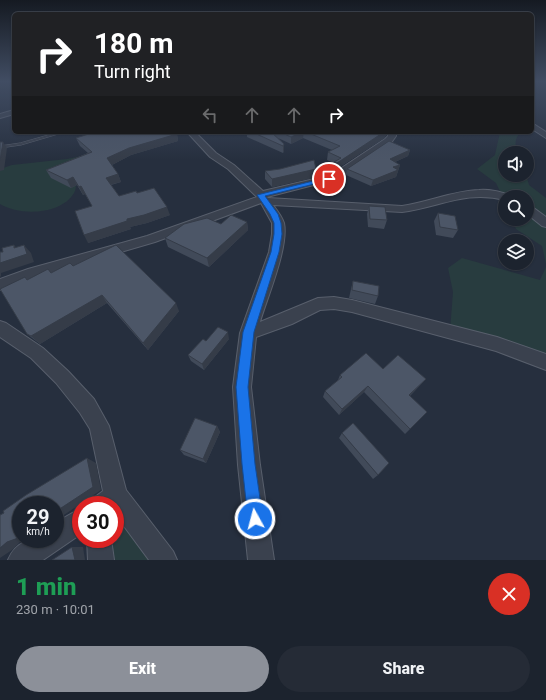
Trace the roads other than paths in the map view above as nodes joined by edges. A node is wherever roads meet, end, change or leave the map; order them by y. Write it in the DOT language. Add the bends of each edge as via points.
graph roads {
  1 [pos="12,113"];
  2 [pos="0,116"];
  3 [pos="534,127"];
  4 [pos="56,134"];
  5 [pos="194,134"];
  6 [pos="392,134"];
  7 [pos="546,136"];
  8 [pos="0,147"];
  9 [pos="498,196"];
  10 [pos="263,198"];
  11 [pos="534,214"];
  12 [pos="546,223"];
  13 [pos="0,285"];
  14 [pos="0,328"];
  15 [pos="248,332"];
  16 [pos="546,362"];
  17 [pos="108,496"];
  18 [pos="124,516"];
  19 [pos="38,548"];
  20 [pos="100,548"];
  21 [pos="20,560"];
  22 [pos="101,560"];
  23 [pos="164,560"];
  24 [pos="260,560"];
  1 -- 2 [label="street"];
  3 -- 7 [label="street"];
  4 -- 8 [label="lane"];
  5 -- 10 [label="street" via="213,155 231,167"];
  6 -- 10 [label="street" via="388,141 334,177"];
  9 -- 10 [label="street" via="464,194 421,207 402,209"];
  10 -- 13 [label="street" via="158,236 28,274"];
  10 -- 15 [label="street" via="278,223 278,234 275,252"];
  11 -- 12 [label="street"];
  14 -- 17 [label="street" via="37,353 87,406 99,426"];
  15 -- 16 [label="street" via="286,320 318,304 334,303 497,344"];
  15 -- 24 [label="street" via="242,387 248,464"];
  18 -- 23 [label="street"];
  19 -- 21 [label="street"];
  20 -- 22 [label="street"];
}
